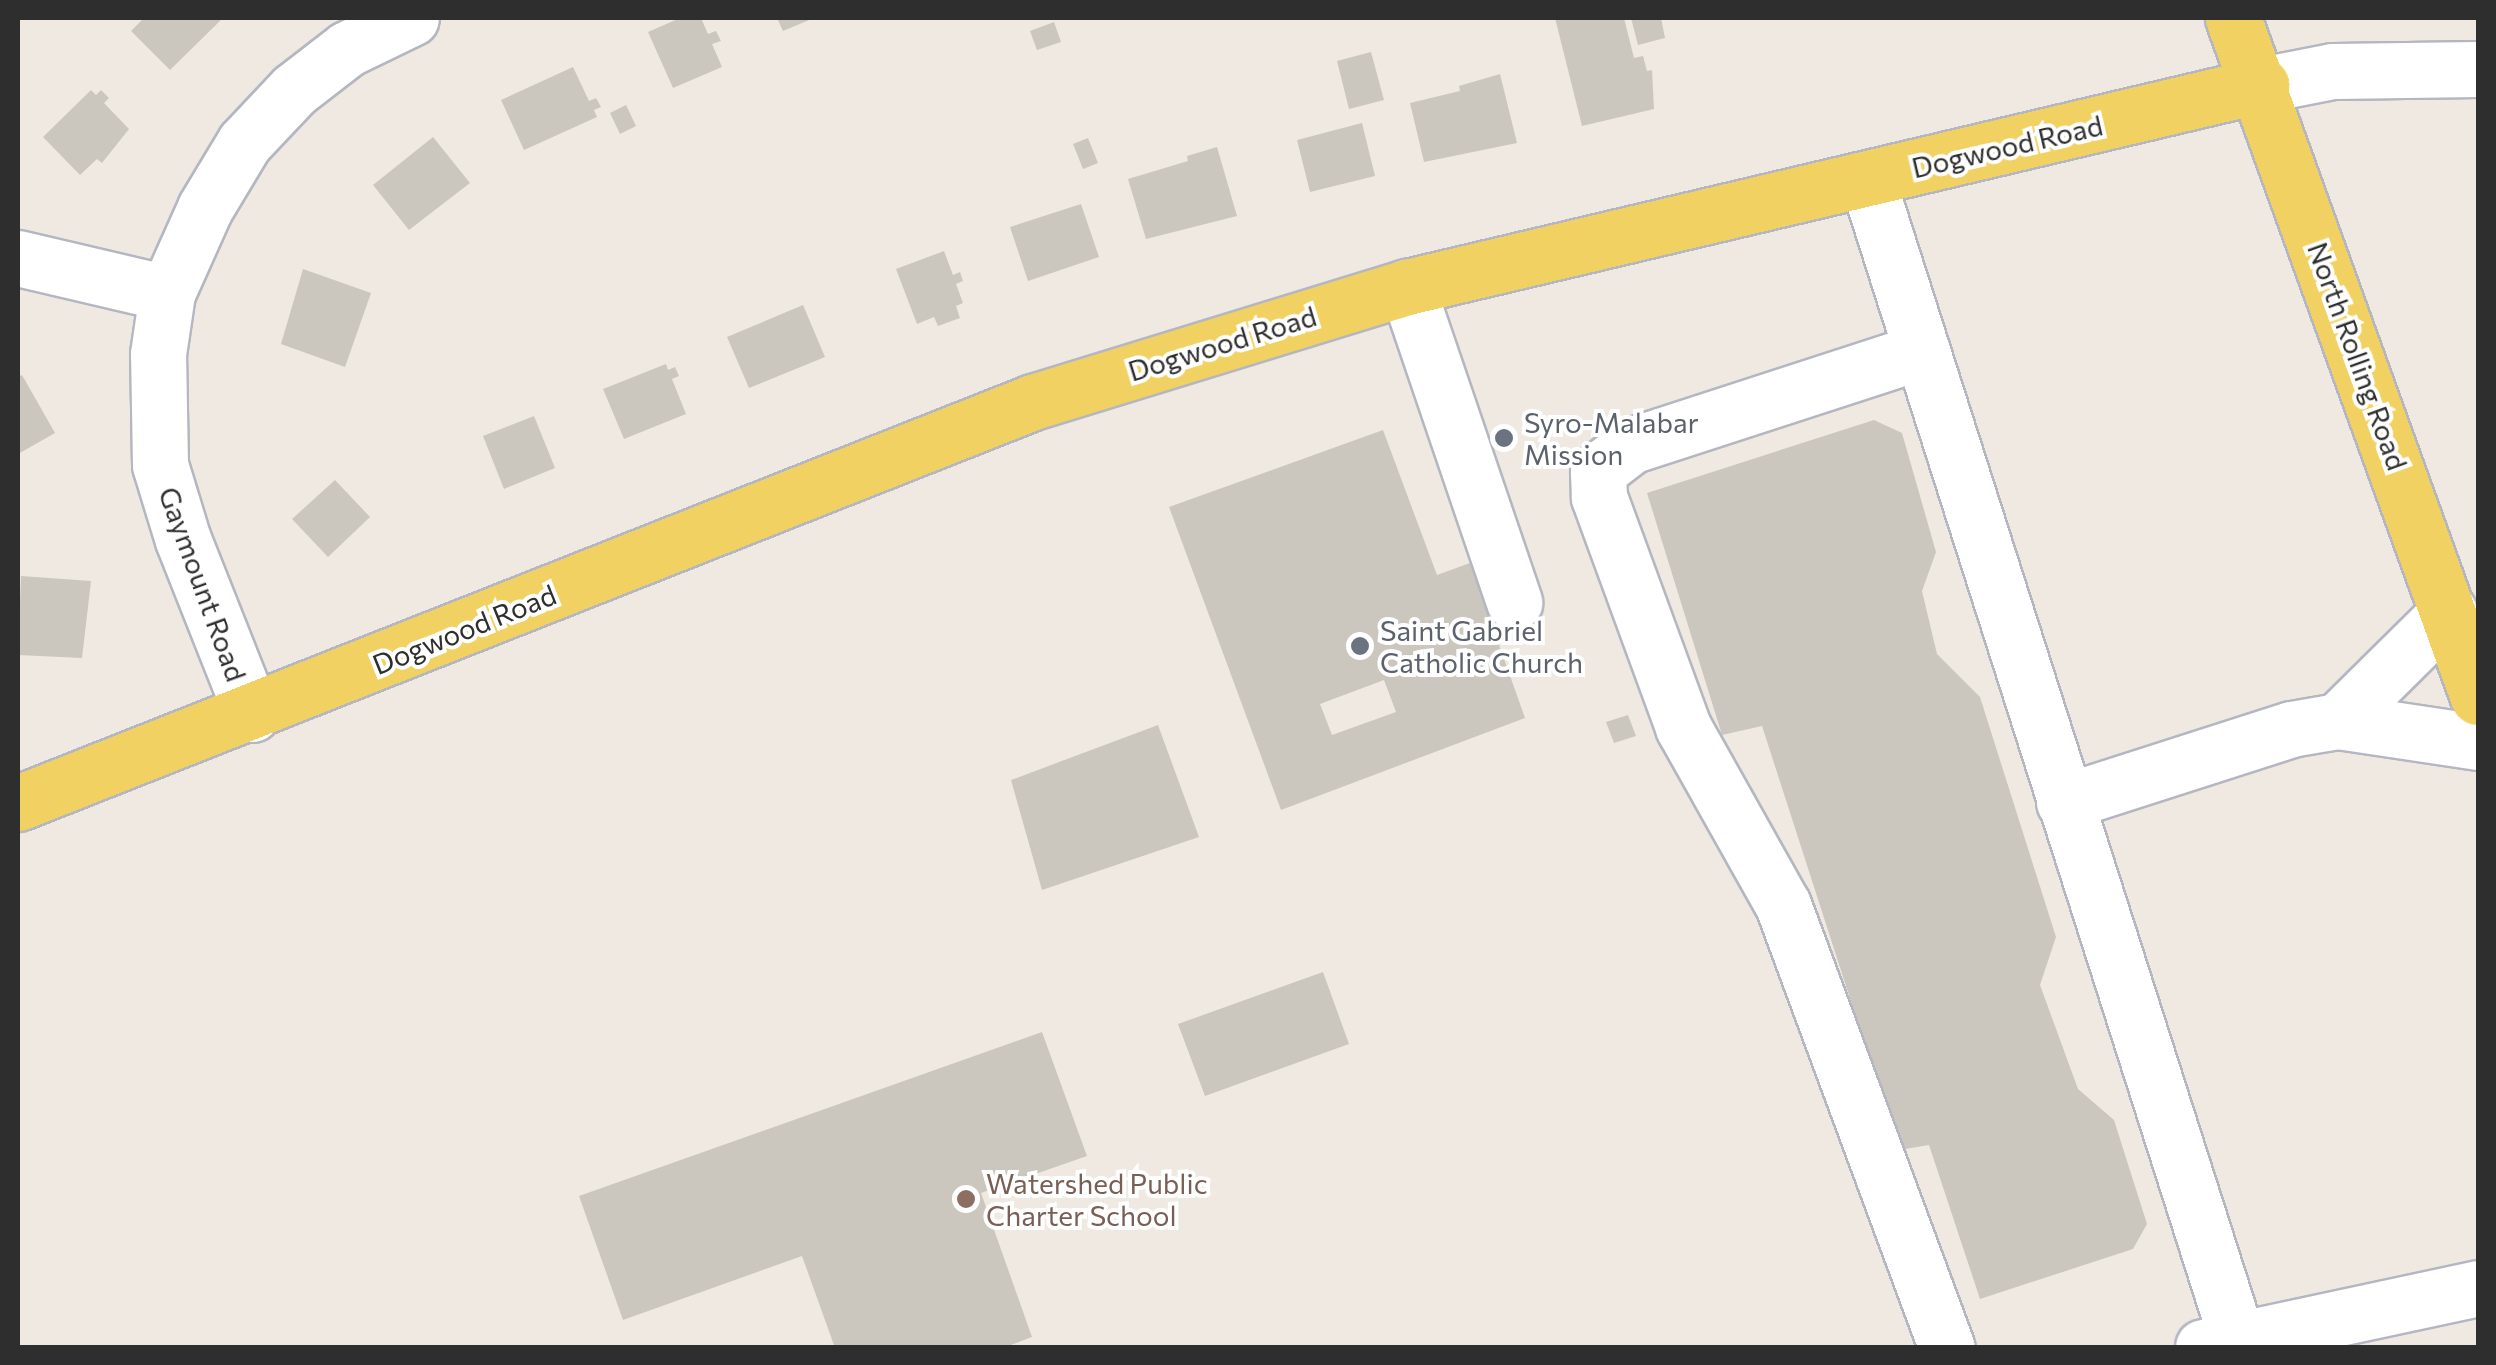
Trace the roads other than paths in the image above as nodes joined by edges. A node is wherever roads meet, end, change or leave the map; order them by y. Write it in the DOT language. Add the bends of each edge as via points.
graph roads {
  1 [pos="410,18"];
  2 [pos="2233,18"];
  3 [pos="2478,68"];
  4 [pos="2260,85"];
  5 [pos="1866,179"];
  6 [pos="18,258"];
  7 [pos="1408,287"];
  8 [pos="167,292"];
  9 [pos="1922,351"];
  10 [pos="1514,602"];
  11 [pos="2450,611"];
  12 [pos="2478,697"];
  13 [pos="252,714"];
  14 [pos="2338,720"];
  15 [pos="2478,742"];
  16 [pos="2064,802"];
  17 [pos="18,804"];
  18 [pos="2478,1288"];
  19 [pos="2219,1343"];
  20 [pos="1947,1348"];
  1 -- 8 [label="street, Gaymount Road" via="348,49 294,90 244,143"];
  2 -- 4 [label="main road, North Rolling Road"];
  3 -- 4 [label="street, Dogwood Road" via="2333,71"];
  4 -- 5 [label="main road, Dogwood Road"];
  4 -- 11 [label="main road, North Rolling Road"];
  5 -- 7 [label="main road, Dogwood Road"];
  5 -- 9 [label="street"];
  6 -- 8 [label="street"];
  7 -- 10 [label="street"];
  7 -- 13 [label="main road, Dogwood Road" via="1033,402"];
  8 -- 13 [label="street, Gaymount Road" via="158,354 160,466"];
  9 -- 16 [label="street"];
  9 -- 20 [label="street" via="1632,445 1598,472 1599,497 1683,726 1783,905"];
  11 -- 12 [label="main road, North Rolling Road"];
  11 -- 14 [label="street"];
  13 -- 17 [label="main road, Dogwood Road"];
  14 -- 15 [label="street"];
  14 -- 16 [label="street"];
  16 -- 19 [label="street"];
  18 -- 19 [label="street"];
}
